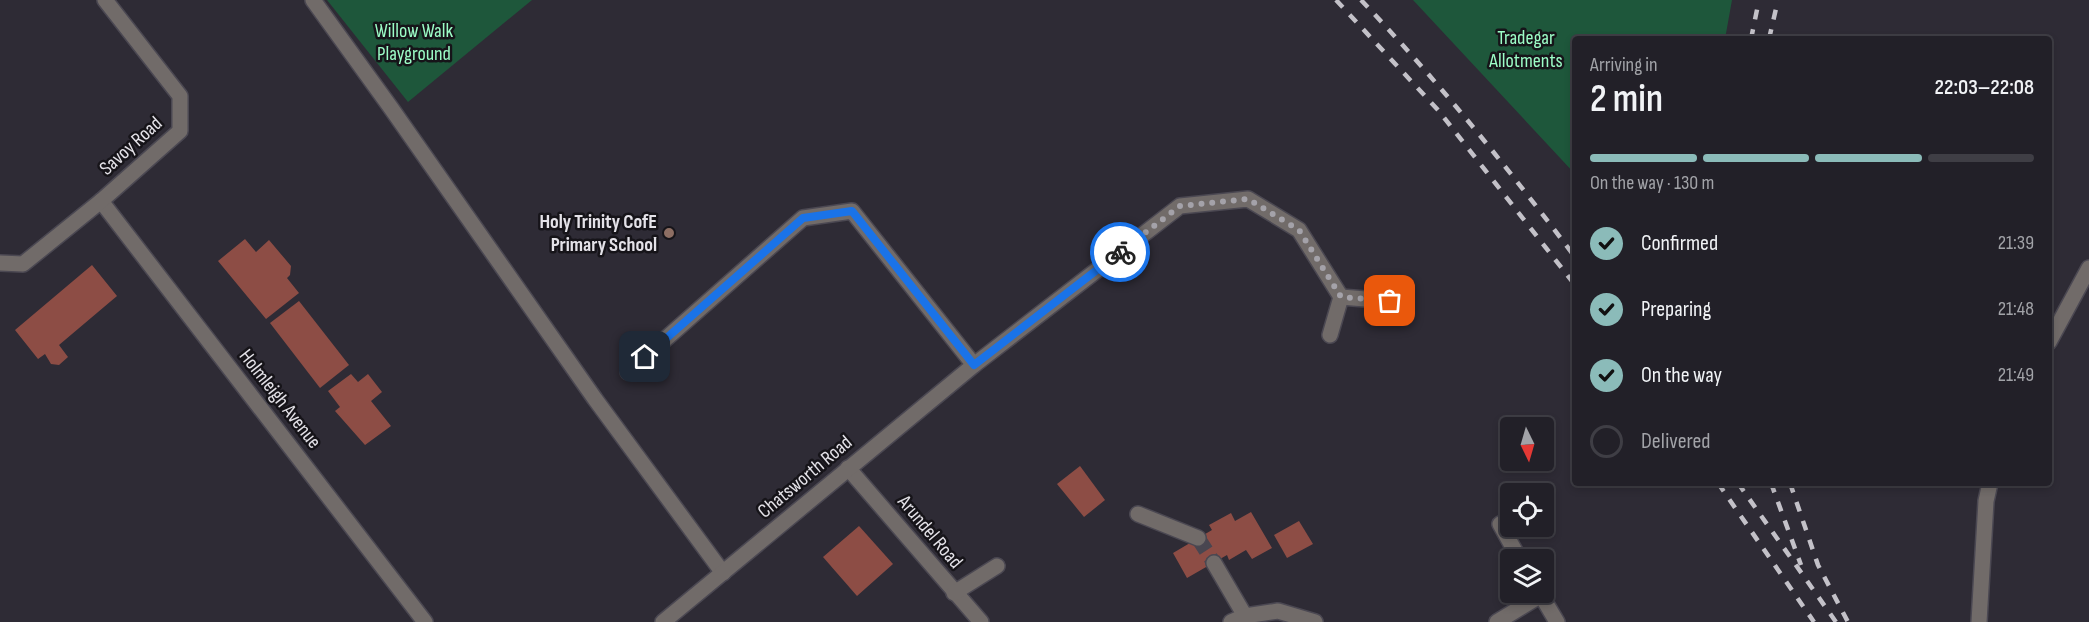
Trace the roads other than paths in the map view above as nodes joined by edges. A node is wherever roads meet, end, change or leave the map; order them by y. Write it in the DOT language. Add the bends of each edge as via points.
graph roads {
  1 [pos="105,0"];
  2 [pos="313,0"];
  3 [pos="101,201"];
  4 [pos="0,263"];
  5 [pos="2089,268"];
  6 [pos="1341,297"];
  7 [pos="1390,301"];
  8 [pos="1330,334"];
  9 [pos="2052,336"];
  10 [pos="974,365"];
  11 [pos="628,372"];
  12 [pos="848,468"];
  13 [pos="1989,486"];
  14 [pos="1138,514"];
  15 [pos="1198,538"];
  16 [pos="1214,563"];
  17 [pos="997,566"];
  18 [pos="723,573"];
  19 [pos="954,593"];
  20 [pos="1526,603"];
  21 [pos="1545,603"];
  22 [pos="1238,619"];
  23 [pos="425,622"];
  24 [pos="663,622"];
  25 [pos="981,622"];
  26 [pos="1315,622"];
  27 [pos="1497,622"];
  28 [pos="1557,622"];
  29 [pos="1980,622"];
  1 -- 3 [label="street, Savoy Road" via="180,96 180,131"];
  2 -- 18 [label="street"];
  3 -- 4 [label="street, Savoy Road" via="23,264"];
  3 -- 23 [label="street, Holmleigh Avenue"];
  5 -- 9 [label="street"];
  6 -- 7 [label="street"];
  6 -- 8 [label="street"];
  6 -- 10 [label="street, Chatsworth Road" via="1299,230 1248,199 1180,206"];
  10 -- 11 [label="street" via="852,211 803,218"];
  10 -- 12 [label="street, Chatsworth Road"];
  12 -- 18 [label="street, Chatsworth Road"];
  12 -- 19 [label="street, Arundel Road"];
  13 -- 29 [label="street"];
  14 -- 15 [label="street"];
  16 -- 22 [label="street"];
  17 -- 19 [label="street"];
  18 -- 24 [label="street, Chatsworth Road"];
  19 -- 25 [label="street, Arundel Road"];
  20 -- 27 [label="street"];
  21 -- 28 [label="street"];
  22 -- 26 [label="street" via="1278,611"];
}
